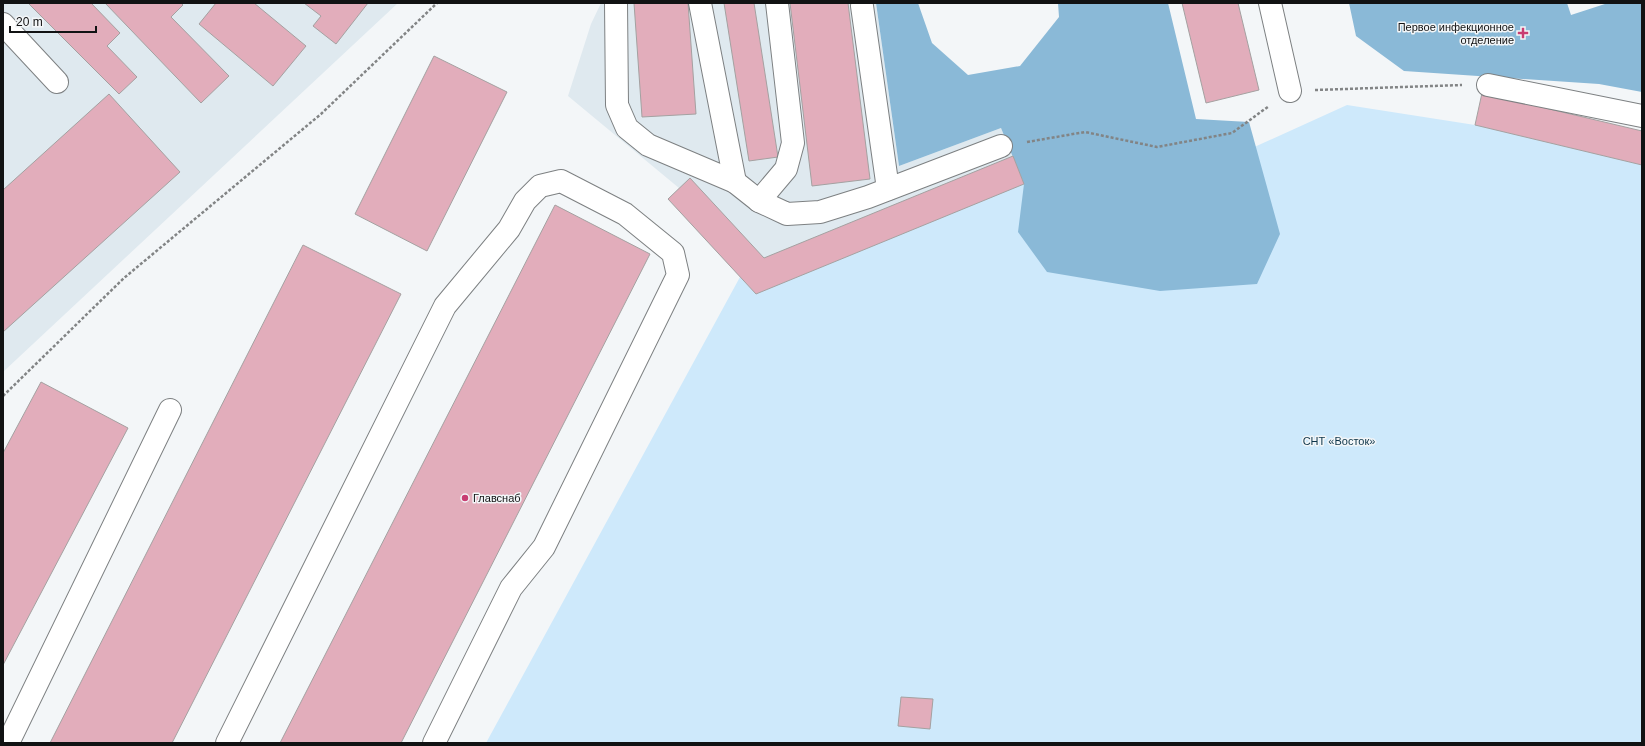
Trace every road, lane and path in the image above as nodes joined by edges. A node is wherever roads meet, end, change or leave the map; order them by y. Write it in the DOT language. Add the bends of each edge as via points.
graph roads {
  1 [pos="437,3"];
  2 [pos="616,3"];
  3 [pos="700,3"];
  4 [pos="777,3"];
  5 [pos="1270,3"];
  6 [pos="862,6"];
  7 [pos="3,24"];
  8 [pos="57,82"];
  9 [pos="1488,85"];
  10 [pos="1290,91"];
  11 [pos="1642,116"];
  12 [pos="1001,146"];
  13 [pos="735,182"];
  14 [pos="888,189"];
  15 [pos="758,201"];
  16 [pos="3,396"];
  17 [pos="170,410"];
  18 [pos="8,743"];
  19 [pos="227,743"];
  20 [pos="434,743"];
  1 -- 16 [label="path" via="321,114 124,278"];
  2 -- 13 [label="street" via="617,105 627,128 648,145"];
  3 -- 13 [label="street"];
  4 -- 15 [label="street" via="793,143 786,169"];
  5 -- 10 [label="street"];
  6 -- 14 [label="street"];
  7 -- 8 [label="street"];
  9 -- 10 [label="path"];
  9 -- 11 [label="street"];
  10 -- 12 [label="path" via="1232,133 1187,142 1157,147 1085,132"];
  12 -- 14 [label="street"];
  13 -- 15 [label="street"];
  14 -- 15 [label="street" via="820,212 787,214"];
  17 -- 18 [label="street"];
  19 -- 20 [label="street" via="445,306 509,229 525,201 540,186 562,181 625,214 672,253 678,275 544,547 512,588"];
}
